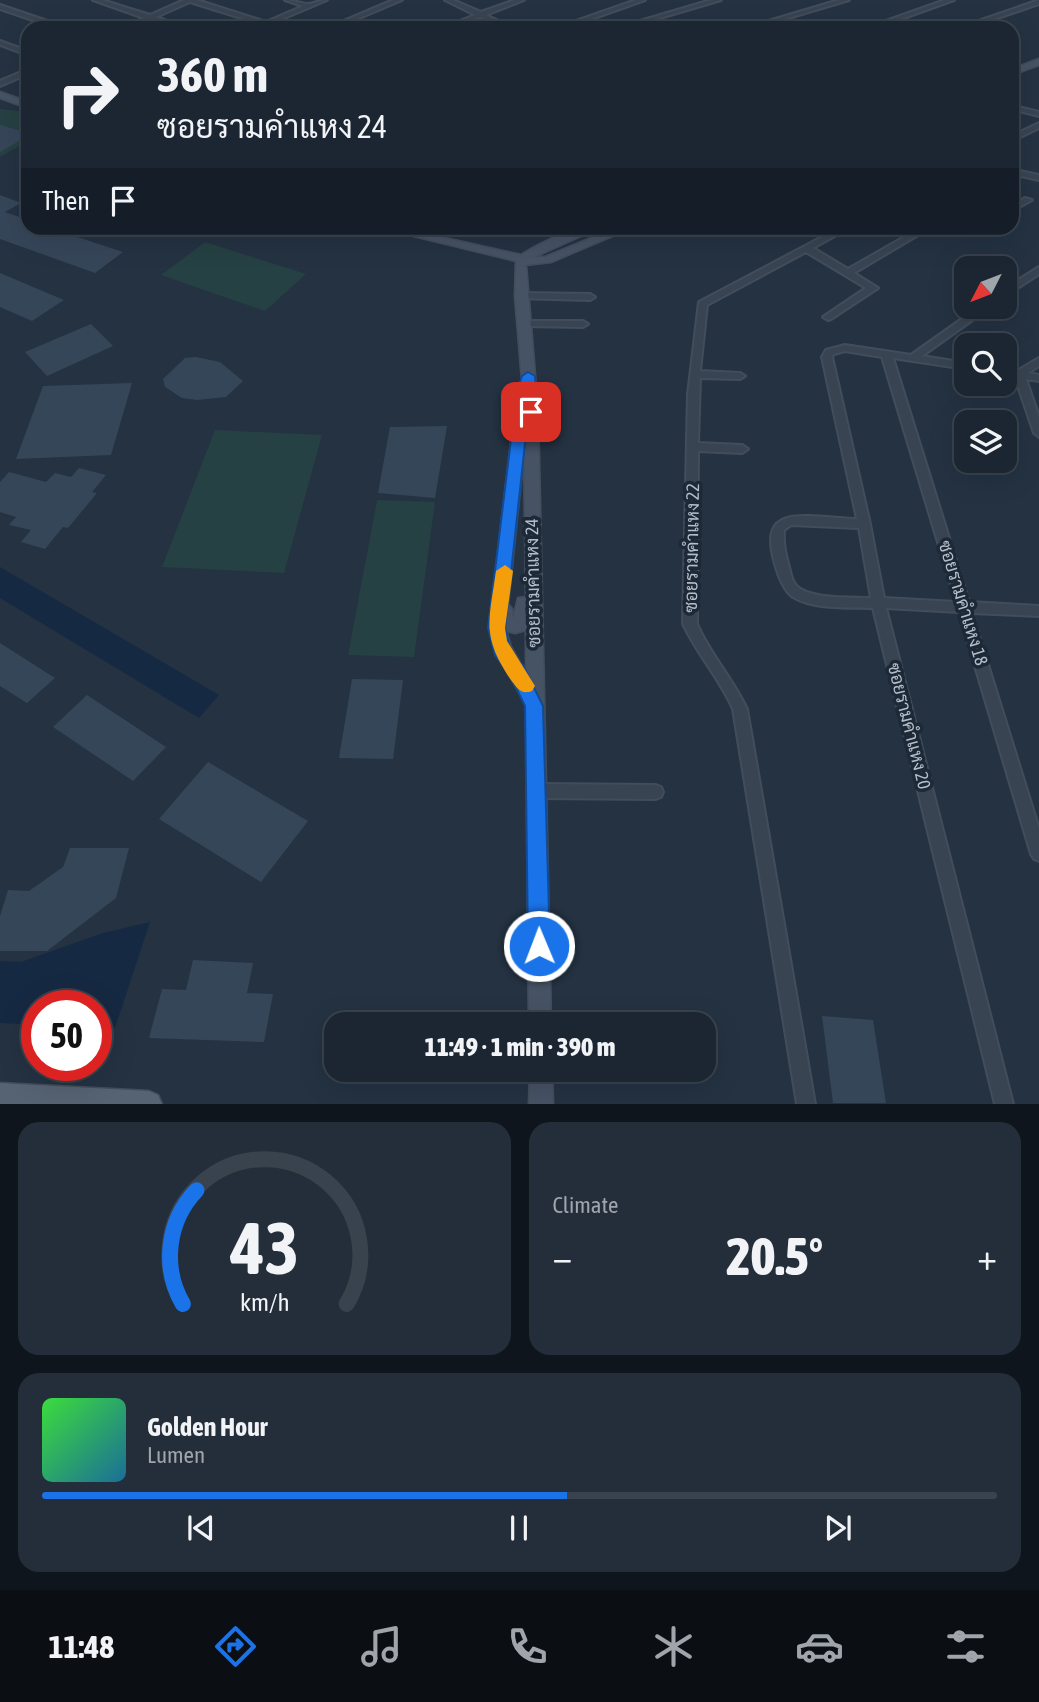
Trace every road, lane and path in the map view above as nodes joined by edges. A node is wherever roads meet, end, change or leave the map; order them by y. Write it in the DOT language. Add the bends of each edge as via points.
graph roads {
  1 [pos="96,0"];
  2 [pos="189,0"];
  3 [pos="288,0"];
  4 [pos="324,0"];
  5 [pos="399,0"];
  6 [pos="448,0"];
  7 [pos="521,0"];
  8 [pos="642,0"];
  9 [pos="718,0"];
  10 [pos="846,0"];
  11 [pos="951,0"];
  12 [pos="1039,2"];
  13 [pos="309,6"];
  14 [pos="0,7"];
  15 [pos="481,14"];
  16 [pos="150,17"];
  17 [pos="42,21"];
  18 [pos="141,21"];
  19 [pos="162,21"];
  20 [pos="256,21"];
  21 [pos="273,21"];
  22 [pos="347,21"];
  23 [pos="462,21"];
  24 [pos="495,21"];
  25 [pos="580,21"];
  26 [pos="644,21"];
  27 [pos="772,21"];
  28 [pos="890,21"];
  29 [pos="982,21"];
  30 [pos="0,43"];
  31 [pos="21,50"];
  32 [pos="1039,62"];
  33 [pos="1019,69"];
  34 [pos="1039,73"];
  35 [pos="21,74"];
  36 [pos="1019,80"];
  37 [pos="0,83"];
  38 [pos="0,95"];
  39 [pos="21,102"];
  40 [pos="1019,108"];
  41 [pos="1039,114"];
  42 [pos="1039,125"];
  43 [pos="1019,135"];
  44 [pos="1019,173"];
  45 [pos="1039,178"];
  46 [pos="1028,200"];
  47 [pos="1019,205"];
  48 [pos="426,235"];
  49 [pos="574,235"];
  50 [pos="608,235"];
  51 [pos="831,235"];
  52 [pos="914,235"];
  53 [pos="540,248"];
  54 [pos="806,248"];
  55 [pos="507,254"];
  56 [pos="523,259"];
  57 [pos="547,260"];
  58 [pos="1039,270"];
  59 [pos="849,272"];
  60 [pos="1017,285"];
  61 [pos="521,289"];
  62 [pos="590,297"];
  63 [pos="828,317"];
  64 [pos="968,319"];
  65 [pos="523,324"];
  66 [pos="583,324"];
  67 [pos="886,353"];
  68 [pos="914,357"];
  69 [pos="1039,361"];
  70 [pos="954,364"];
  71 [pos="695,374"];
  72 [pos="1019,374"];
  73 [pos="528,376"];
  74 [pos="740,376"];
  75 [pos="1039,378"];
  76 [pos="1039,433"];
  77 [pos="694,447"];
  78 [pos="742,449"];
  79 [pos="864,524"];
  80 [pos="533,535"];
  81 [pos="501,600"];
  82 [pos="878,603"];
  83 [pos="965,607"];
  84 [pos="1039,611"];
  85 [pos="534,706"];
  86 [pos="537,791"];
  87 [pos="656,792"];
  88 [pos="1039,854"];
  89 [pos="540,1012"];
  90 [pos="541,1082"];
  91 [pos="0,1096"];
  92 [pos="149,1104"];
  93 [pos="541,1104"];
  94 [pos="806,1104"];
  95 [pos="1004,1104"];
  1 -- 16 [label="street"];
  2 -- 16 [label="street"];
  2 -- 20 [label="street"];
  3 -- 13 [label="street"];
  4 -- 13 [label="street"];
  5 -- 22 [label="street"];
  6 -- 15 [label="street"];
  7 -- 15 [label="street"];
  8 -- 25 [label="street"];
  9 -- 26 [label="street"];
  10 -- 27 [label="street"];
  11 -- 28 [label="street"];
  12 -- 29 [label="street"];
  13 -- 21 [label="street"];
  14 -- 17 [label="street"];
  15 -- 23 [label="street"];
  15 -- 24 [label="street"];
  16 -- 18 [label="street"];
  16 -- 19 [label="street"];
  30 -- 31 [label="street"];
  32 -- 33 [label="main road"];
  34 -- 36 [label="main road"];
  35 -- 37 [label="street"];
  38 -- 39 [label="main road"];
  40 -- 41 [label="street"];
  42 -- 43 [label="street"];
  44 -- 45 [label="street"];
  46 -- 47 [label="street"];
  48 -- 55 [label="main road"];
  49 -- 53 [label="main road"];
  50 -- 57 [label="main road"];
  51 -- 54 [label="street, ซอยรามคำแหง 22"];
  52 -- 59 [label="street"];
  53 -- 55 [label="main road"];
  53 -- 56 [label="main road"];
  54 -- 59 [label="street"];
  54 -- 71 [label="street, ซอยรามคำแหง 22" via="702,304"];
  55 -- 56 [label="main road"];
  55 -- 61 [label="main road"];
  56 -- 57 [label="main road"];
  56 -- 61 [label="main road, ซอยรามคำแหง 24"];
  57 -- 61 [label="main road" via="530,269"];
  58 -- 60 [label="street"];
  59 -- 63 [label="street" via="873,288"];
  61 -- 62 [label="street"];
  61 -- 65 [label="main road, ซอยรามคำแหง 24"];
  64 -- 68 [label="street"];
  65 -- 66 [label="street"];
  65 -- 73 [label="main road, ซอยรามคำแหง 24"];
  67 -- 68 [label="street"];
  67 -- 79 [label="street, ซอยรามคำแหง 20" via="835,349 827,357"];
  67 -- 83 [label="street, ซอยรามคำแหง 18"];
  68 -- 70 [label="street"];
  69 -- 72 [label="street"];
  71 -- 74 [label="street"];
  71 -- 77 [label="street, ซอยรามคำแหง 22"];
  72 -- 75 [label="street"];
  72 -- 76 [label="street"];
  73 -- 80 [label="main road, ซอยรามคำแหง 24"];
  73 -- 81 [label="main road, ซอยรามคำแหง 24"];
  77 -- 78 [label="street"];
  77 -- 94 [label="street, ซอยรามคำแหง 22" via="690,624 740,709"];
  79 -- 82 [label="street, ซอยรามคำแหง 20"];
  79 -- 82 [label="street" via="782,524 778,532 784,573 789,586 801,596"];
  80 -- 81 [label="main road" via="524,568 522,624 508,626 504,622"];
  80 -- 85 [label="main road, ซอยรามคำแหง 24"];
  81 -- 85 [label="main road, ซอยรามคำแหง 24" via="498,641"];
  82 -- 83 [label="street"];
  82 -- 95 [label="street, ซอยรามคำแหง 20"];
  83 -- 84 [label="street"];
  83 -- 88 [label="street, ซอยรามคำแหง 18"];
  85 -- 86 [label="main road, ซอยรามคำแหง 24"];
  86 -- 87 [label="street"];
  86 -- 89 [label="main road, ซอยรามคำแหง 24"];
  90 -- 93 [label="main road"];
  91 -- 92 [label="main road"];
}
